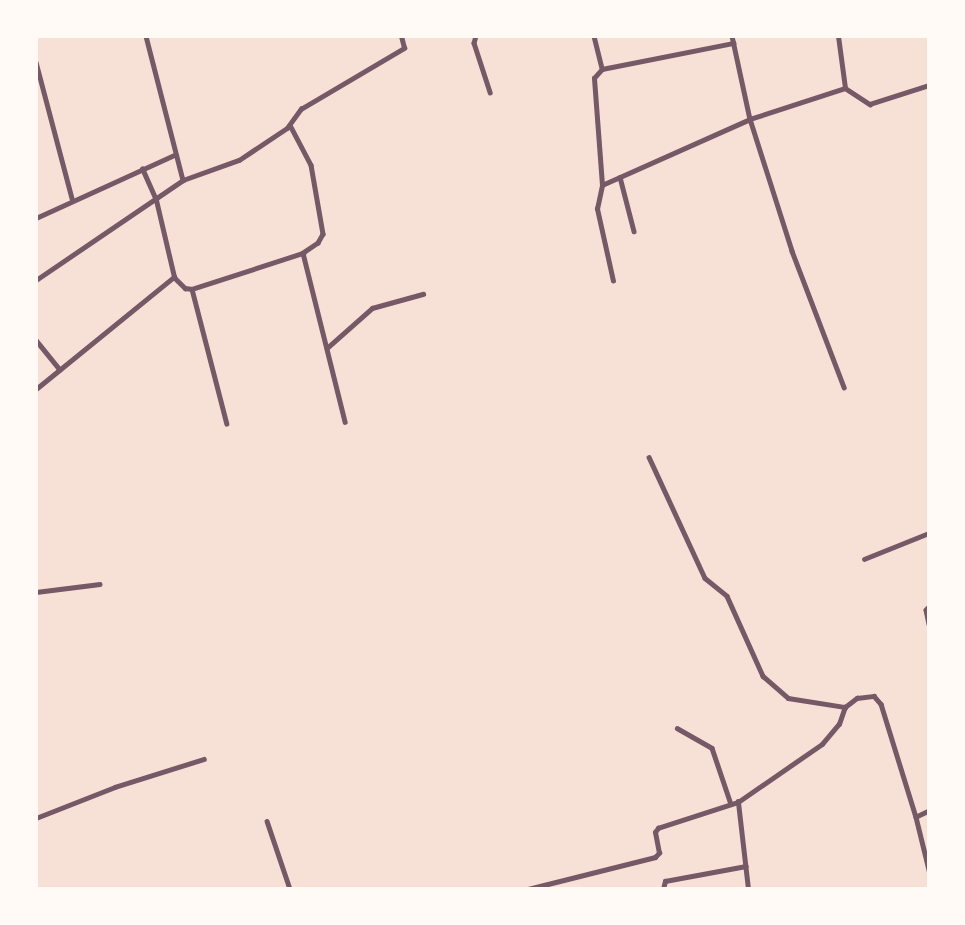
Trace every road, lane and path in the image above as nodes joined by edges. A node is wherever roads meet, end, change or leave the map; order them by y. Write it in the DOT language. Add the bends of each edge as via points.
graph roads {
  1 [pos="146,36"];
  2 [pos="401,36"];
  3 [pos="476,36"];
  4 [pos="594,36"];
  5 [pos="732,36"];
  6 [pos="838,36"];
  7 [pos="733,43"];
  8 [pos="36,62"];
  9 [pos="602,69"];
  10 [pos="929,85"];
  11 [pos="845,88"];
  12 [pos="490,92"];
  13 [pos="750,119"];
  14 [pos="290,125"];
  15 [pos="174,155"];
  16 [pos="142,169"];
  17 [pos="620,177"];
  18 [pos="183,180"];
  19 [pos="602,185"];
  20 [pos="72,198"];
  21 [pos="156,200"];
  22 [pos="36,218"];
  23 [pos="634,231"];
  24 [pos="303,253"];
  25 [pos="174,277"];
  26 [pos="36,280"];
  27 [pos="613,280"];
  28 [pos="192,289"];
  29 [pos="423,294"];
  30 [pos="36,340"];
  31 [pos="327,348"];
  32 [pos="60,370"];
  33 [pos="844,387"];
  34 [pos="36,389"];
  35 [pos="345,422"];
  36 [pos="227,424"];
  37 [pos="649,457"];
  38 [pos="929,533"];
  39 [pos="864,559"];
  40 [pos="99,584"];
  41 [pos="36,592"];
  42 [pos="929,607"];
  43 [pos="929,624"];
  44 [pos="845,707"];
  45 [pos="677,728"];
  46 [pos="204,759"];
  47 [pos="738,802"];
  48 [pos="731,804"];
  49 [pos="929,811"];
  50 [pos="916,817"];
  51 [pos="36,818"];
  52 [pos="267,820"];
  53 [pos="746,866"];
  54 [pos="929,870"];
  55 [pos="290,889"];
  56 [pos="528,889"];
  57 [pos="663,889"];
  58 [pos="748,889"];
  1 -- 15 [label="street"];
  2 -- 14 [label="street" via="404,48 301,109"];
  3 -- 12 [label="street" via="474,43"];
  4 -- 9 [label="street"];
  5 -- 7 [label="street"];
  6 -- 11 [label="street"];
  7 -- 9 [label="street"];
  7 -- 13 [label="street"];
  8 -- 20 [label="street"];
  9 -- 19 [label="street" via="594,78"];
  10 -- 11 [label="street" via="870,104"];
  11 -- 13 [label="street"];
  13 -- 17 [label="street"];
  13 -- 33 [label="street" via="798,270"];
  14 -- 18 [label="street" via="236,162"];
  14 -- 24 [label="street" via="311,165 323,234 318,243"];
  15 -- 16 [label="street"];
  15 -- 18 [label="street"];
  16 -- 20 [label="street"];
  16 -- 21 [label="street"];
  17 -- 19 [label="street"];
  17 -- 23 [label="street"];
  18 -- 21 [label="street"];
  19 -- 27 [label="street" via="597,208"];
  20 -- 22 [label="street"];
  21 -- 25 [label="street"];
  21 -- 26 [label="street"];
  24 -- 28 [label="street"];
  24 -- 31 [label="street"];
  25 -- 28 [label="street" via="185,288"];
  25 -- 32 [label="street"];
  28 -- 36 [label="street"];
  29 -- 31 [label="street" via="372,308"];
  30 -- 32 [label="street"];
  31 -- 35 [label="street"];
  32 -- 34 [label="street"];
  37 -- 44 [label="street" via="705,578 728,596 763,676 788,698"];
  38 -- 39 [label="street"];
  40 -- 41 [label="street"];
  42 -- 43 [label="street"];
  44 -- 47 [label="street" via="839,724 822,744"];
  44 -- 50 [label="street" via="857,698 870,695 878,699"];
  45 -- 48 [label="street" via="712,748"];
  46 -- 51 [label="street" via="115,786"];
  47 -- 48 [label="street"];
  47 -- 53 [label="street"];
  48 -- 56 [label="street" via="656,829 659,853 655,857"];
  49 -- 50 [label="street"];
  50 -- 54 [label="street"];
  52 -- 55 [label="street"];
  53 -- 57 [label="street" via="665,881"];
  53 -- 58 [label="street"];
}
